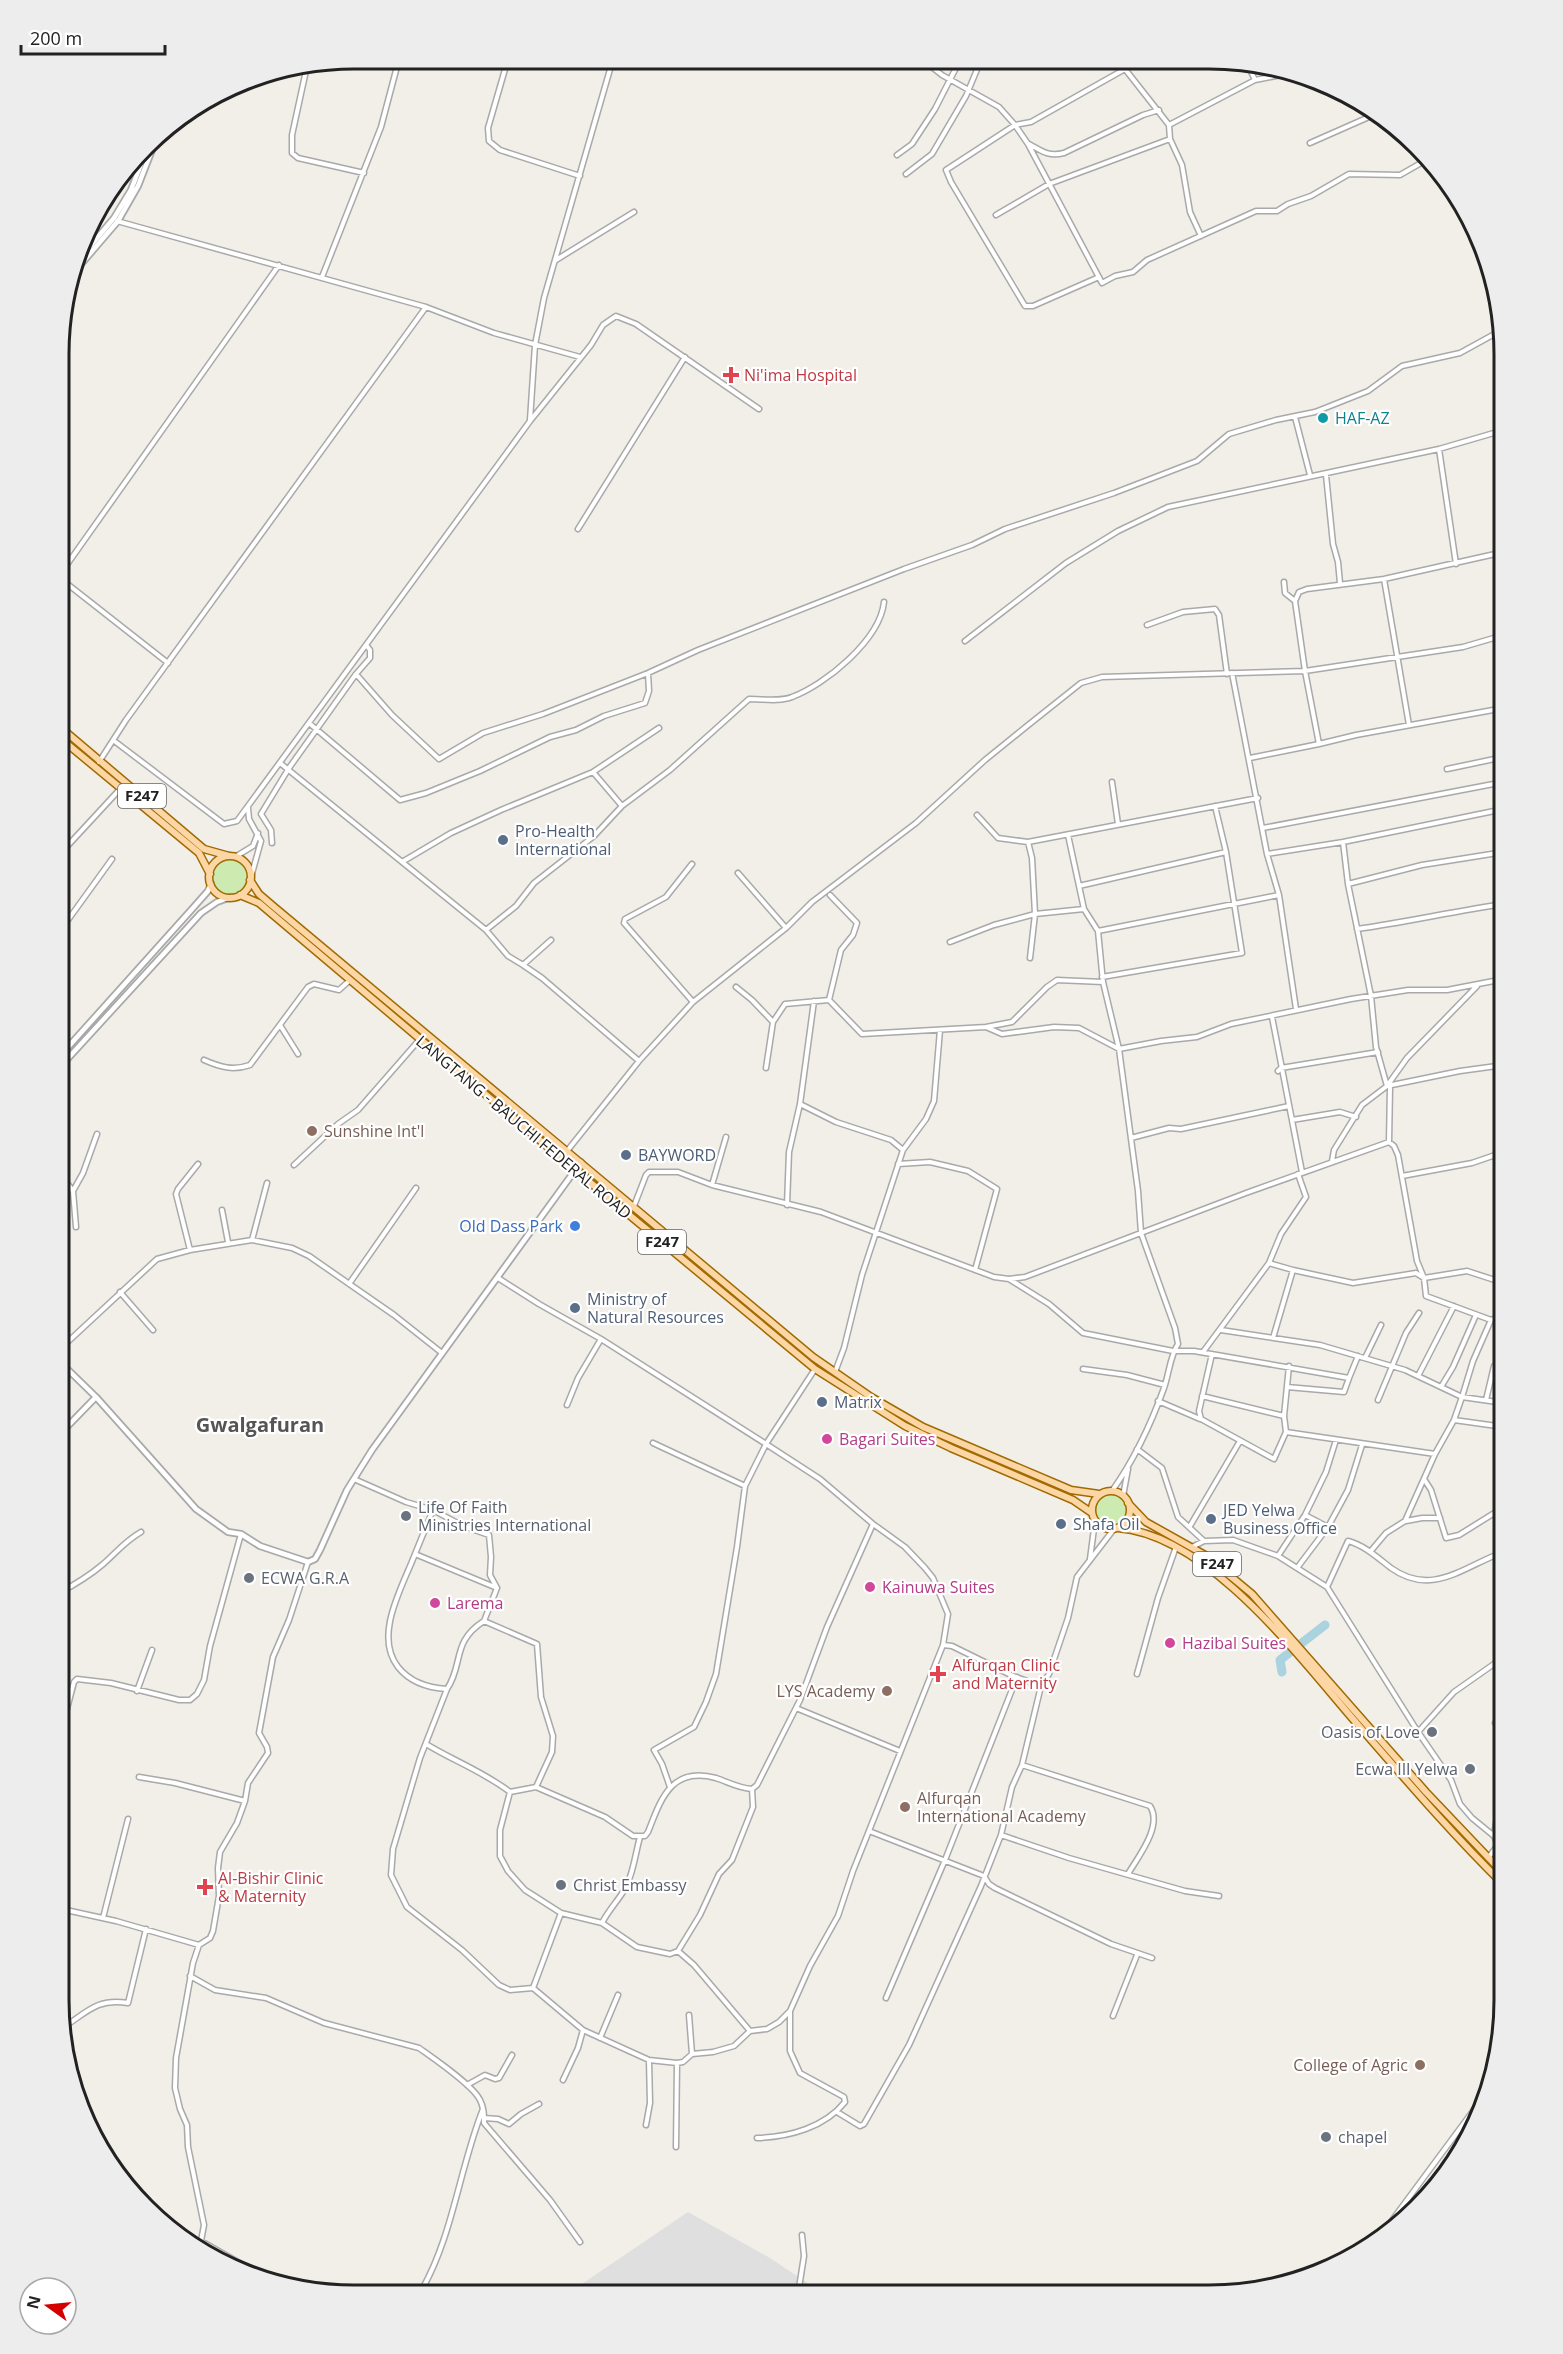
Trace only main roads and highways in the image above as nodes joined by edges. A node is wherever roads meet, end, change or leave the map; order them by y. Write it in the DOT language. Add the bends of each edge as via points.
graph roads {
  1 [pos="69,734"];
  2 [pos="69,745"];
  3 [pos="232,856"];
  4 [pos="210,874"];
  5 [pos="250,878"];
  6 [pos="240,895"];
  7 [pos="1100,1494"];
  8 [pos="1128,1503"];
  9 [pos="1092,1513"];
  10 [pos="1116,1528"];
  11 [pos="1301,1654"];
  12 [pos="1494,1864"];
  13 [pos="1494,1875"];
  1 -- 3 [label="main road, F247" via="204,849"];
  2 -- 4 [label="main road, F247" via="199,853"];
  3 -- 4 [label="main road" via="218,860"];
  3 -- 5 [label="main road, F247" via="246,864"];
  4 -- 6 [label="main road, F247" via="211,884 219,894"];
  5 -- 6 [label="main road"];
  5 -- 7 [label="main road, LANGTANG - BAUCHI FEDERAL ROAD / F247" via="259,894 273,906 835,1372 898,1414 951,1441 1071,1490"];
  6 -- 9 [label="main road, LANGTANG - BAUCHI FEDERAL ROAD / F247" via="259,903 815,1369 905,1426 1073,1500"];
  7 -- 8 [label="main road, F247" via="1112,1491"];
  7 -- 9 [label="main road" via="1092,1505"];
  8 -- 10 [label="main road" via="1129,1515"];
  8 -- 11 [label="main road, F247" via="1146,1522 1192,1547 1243,1585 1295,1641"];
  9 -- 10 [label="main road, F247" via="1105,1528"];
  10 -- 11 [label="main road, F247" via="1143,1531 1200,1563 1237,1592 1288,1646"];
  11 -- 12 [label="main road, F247"];
  11 -- 13 [label="main road, F247" via="1452,1832"];
}
